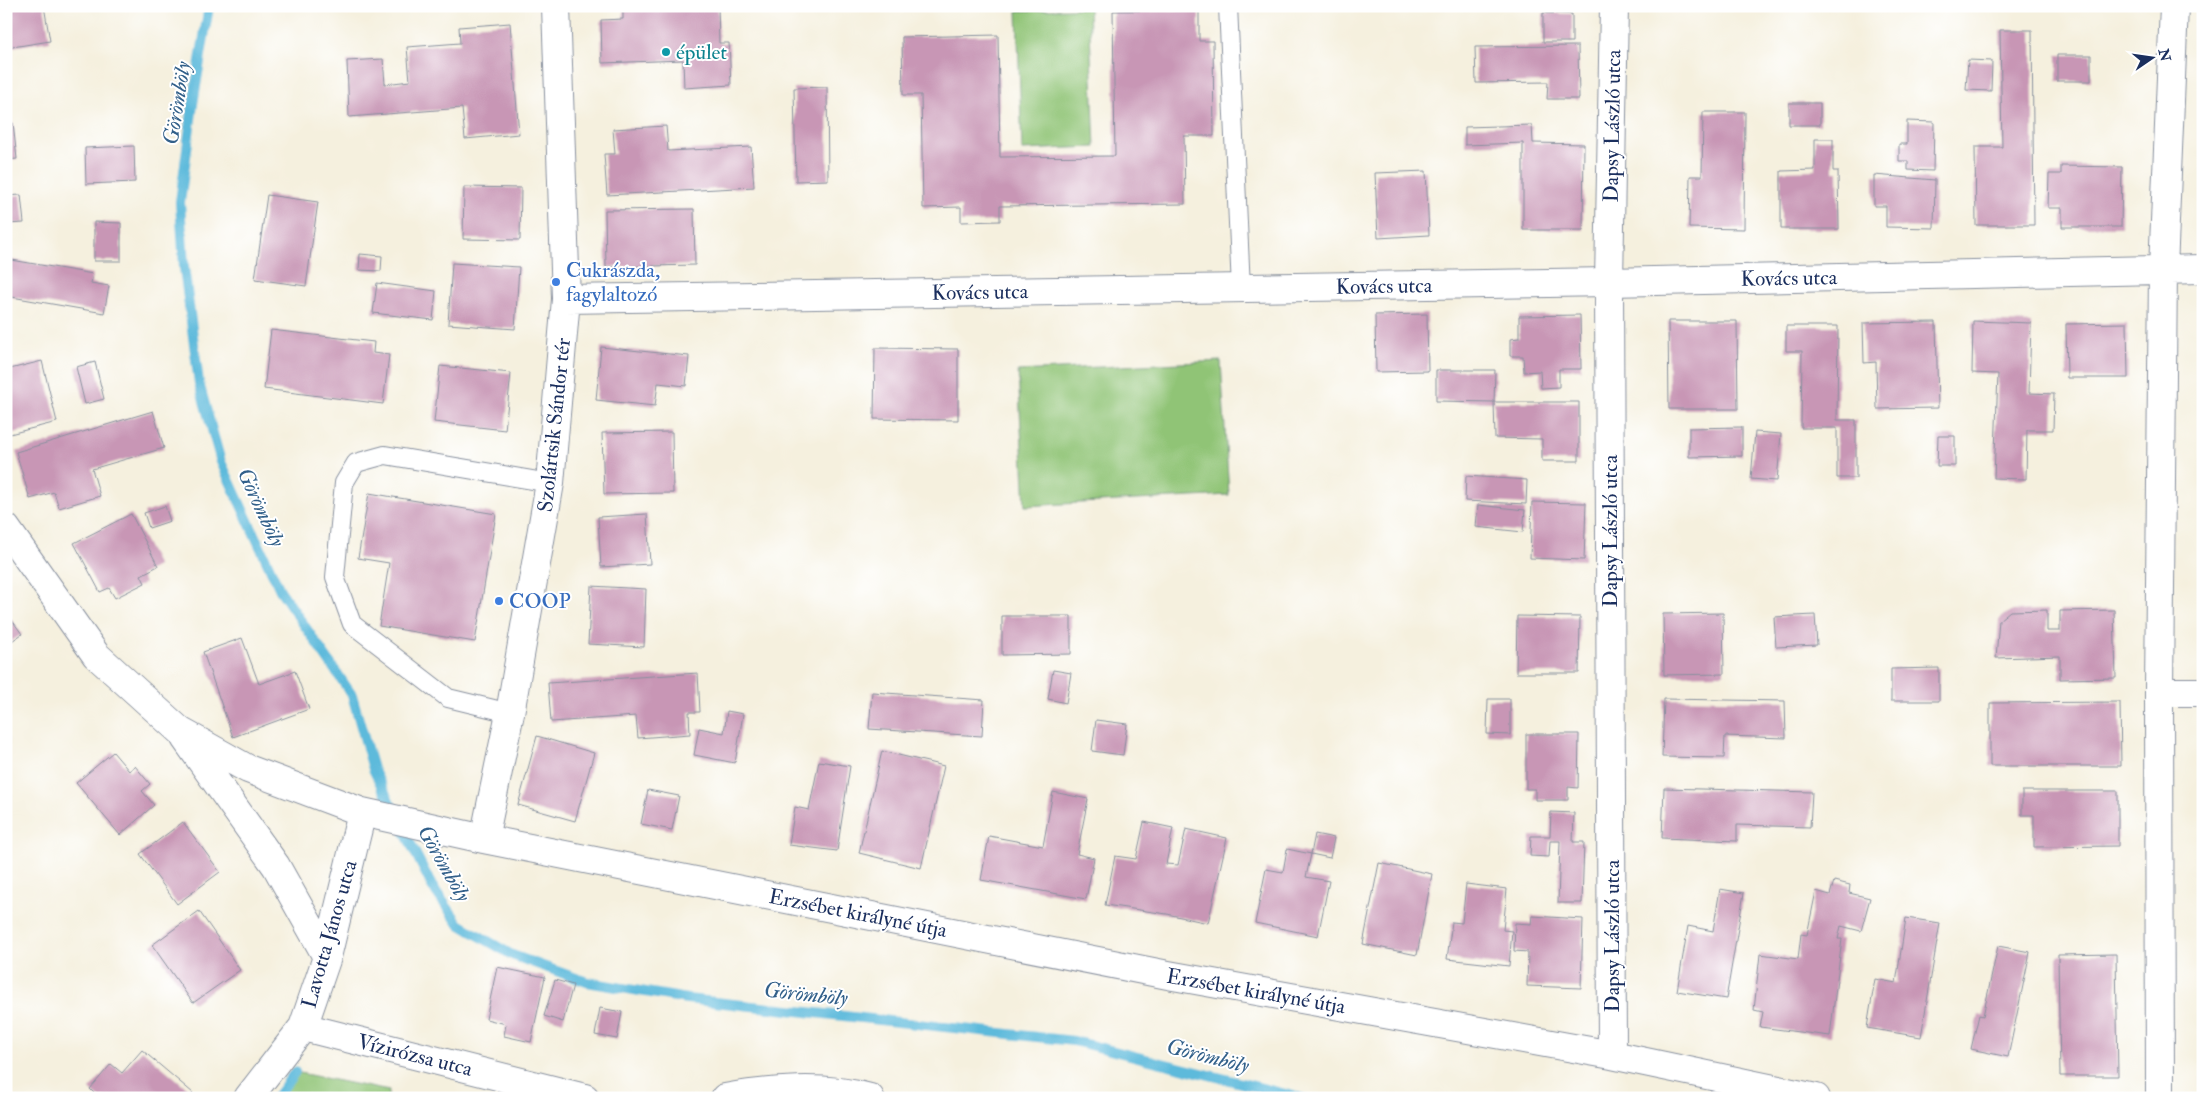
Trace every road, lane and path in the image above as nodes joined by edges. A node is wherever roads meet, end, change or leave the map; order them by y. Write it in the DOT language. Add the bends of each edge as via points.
graph roads {
  1 [pos="556,6"];
  2 [pos="1228,6"];
  3 [pos="1614,6"];
  4 [pos="2174,6"];
  5 [pos="2162,269"];
  6 [pos="2203,269"];
  7 [pos="1609,282"];
  8 [pos="1241,288"];
  9 [pos="566,299"];
  10 [pos="550,483"];
  11 [pos="6,528"];
  12 [pos="2159,692"];
  13 [pos="2203,692"];
  14 [pos="510,713"];
  15 [pos="180,731"];
  16 [pos="366,813"];
  17 [pos="484,839"];
  18 [pos="327,957"];
  19 [pos="302,1027"];
  20 [pos="1612,1055"];
  21 [pos="248,1098"];
  22 [pos="585,1098"];
  23 [pos="725,1098"];
  24 [pos="870,1098"];
  25 [pos="1816,1098"];
  26 [pos="2160,1098"];
  1 -- 9 [label="street, Szolártsik Sándor tér"];
  2 -- 8 [label="lane"];
  3 -- 7 [label="street, Dapsy László utca"];
  4 -- 5 [label="street"];
  5 -- 6 [label="street, Kovács utca"];
  5 -- 7 [label="street, Kovács utca"];
  5 -- 12 [label="street"];
  7 -- 8 [label="street, Kovács utca"];
  7 -- 20 [label="street, Dapsy László utca"];
  8 -- 9 [label="street, Kovács utca"];
  9 -- 10 [label="street, Szolártsik Sándor tér"];
  10 -- 14 [label="street, Szolártsik Sándor tér"];
  10 -- 14 [label="lane" via="385,455 356,463 344,483 335,577 352,624 448,698"];
  11 -- 15 [label="street, Erzsébet királyné útja" via="96,655"];
  12 -- 13 [label="street"];
  12 -- 26 [label="street"];
  14 -- 17 [label="street, Szolártsik Sándor tér"];
  15 -- 16 [label="street, Erzsébet királyné útja" via="248,769"];
  15 -- 18 [label="street" via="276,866"];
  16 -- 17 [label="street, Erzsébet királyné útja"];
  16 -- 18 [label="street, Lavotta János utca"];
  17 -- 20 [label="street, Erzsébet királyné útja" via="1168,975"];
  18 -- 19 [label="street, Lavotta János utca"];
  19 -- 21 [label="street, Lavotta János utca"];
  19 -- 22 [label="street, Vízirózsa utca"];
  20 -- 25 [label="street, Erzsébet királyné útja"];
  23 -- 24 [label="street" via="770,1091 846,1092"];
}
